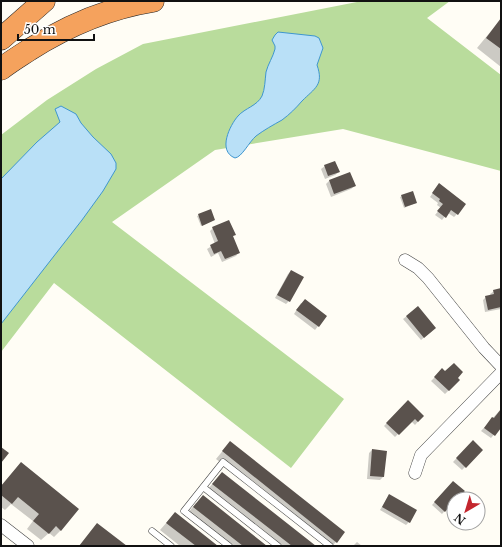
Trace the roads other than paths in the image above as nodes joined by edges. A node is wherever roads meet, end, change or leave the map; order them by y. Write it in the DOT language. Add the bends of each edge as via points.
graph roads {
  1 [pos="44,1"];
  2 [pos="153,1"];
  3 [pos="1,39"];
  4 [pos="1,68"];
  5 [pos="405,260"];
  6 [pos="498,359"];
  7 [pos="501,373"];
  8 [pos="415,473"];
  9 [pos="203,487"];
  10 [pos="1,525"];
  11 [pos="152,531"];
  12 [pos="28,546"];
  13 [pos="171,546"];
  14 [pos="229,546"];
  15 [pos="278,546"];
  16 [pos="330,546"];
  1 -- 3 [label="highway"];
  2 -- 4 [label="highway" via="94,16 48,38"];
  5 -- 6 [label="street" via="428,278"];
  7 -- 8 [label="street" via="421,455"];
  9 -- 14 [label="lane" via="184,511"];
  9 -- 15 [label="lane"];
  9 -- 16 [label="lane" via="223,462"];
  10 -- 12 [label="street"];
  11 -- 13 [label="lane"];
}
